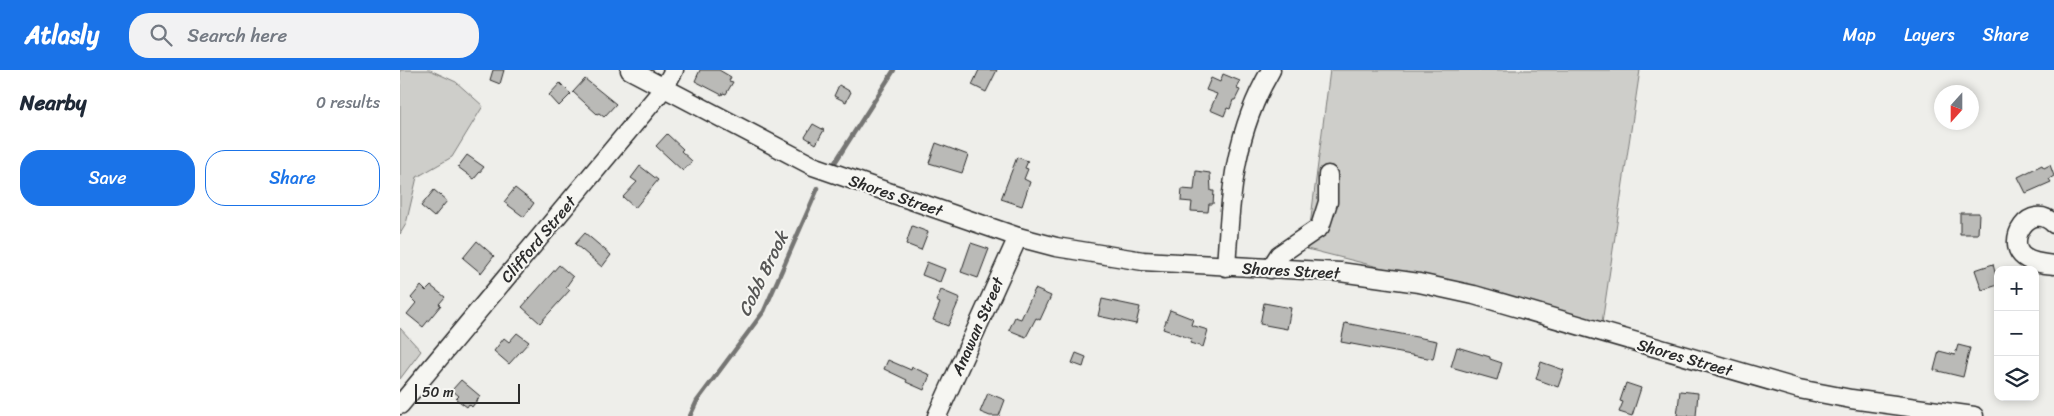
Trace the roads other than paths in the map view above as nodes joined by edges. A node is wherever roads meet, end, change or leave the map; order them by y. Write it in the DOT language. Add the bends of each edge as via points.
graph roads {
  1 [pos="630,70"];
  2 [pos="674,70"];
  3 [pos="1271,70"];
  4 [pos="664,88"];
  5 [pos="1328,175"];
  6 [pos="2054,224"];
  7 [pos="1018,237"];
  8 [pos="2054,265"];
  9 [pos="1226,267"];
  10 [pos="1270,269"];
  11 [pos="400,405"];
  12 [pos="936,416"];
  13 [pos="1974,416"];
  1 -- 4 [label="street, Shores Street"];
  2 -- 4 [label="street, Clifford Street"];
  3 -- 9 [label="street" via="1253,108 1237,156 1231,189"];
  4 -- 7 [label="street, Shores Street" via="813,166"];
  4 -- 11 [label="street, Clifford Street"];
  5 -- 10 [label="street" via="1328,202 1320,227 1279,255"];
  6 -- 8 [label="street" via="2045,218 2030,219 2020,228 2018,238 2019,250 2025,258"];
  7 -- 9 [label="street, Shores Street" via="1108,257"];
  7 -- 12 [label="street, Anawan Street"];
  9 -- 10 [label="street, Shores Street"];
  10 -- 13 [label="street, Shores Street" via="1340,272 1428,285 1799,389"];
}
